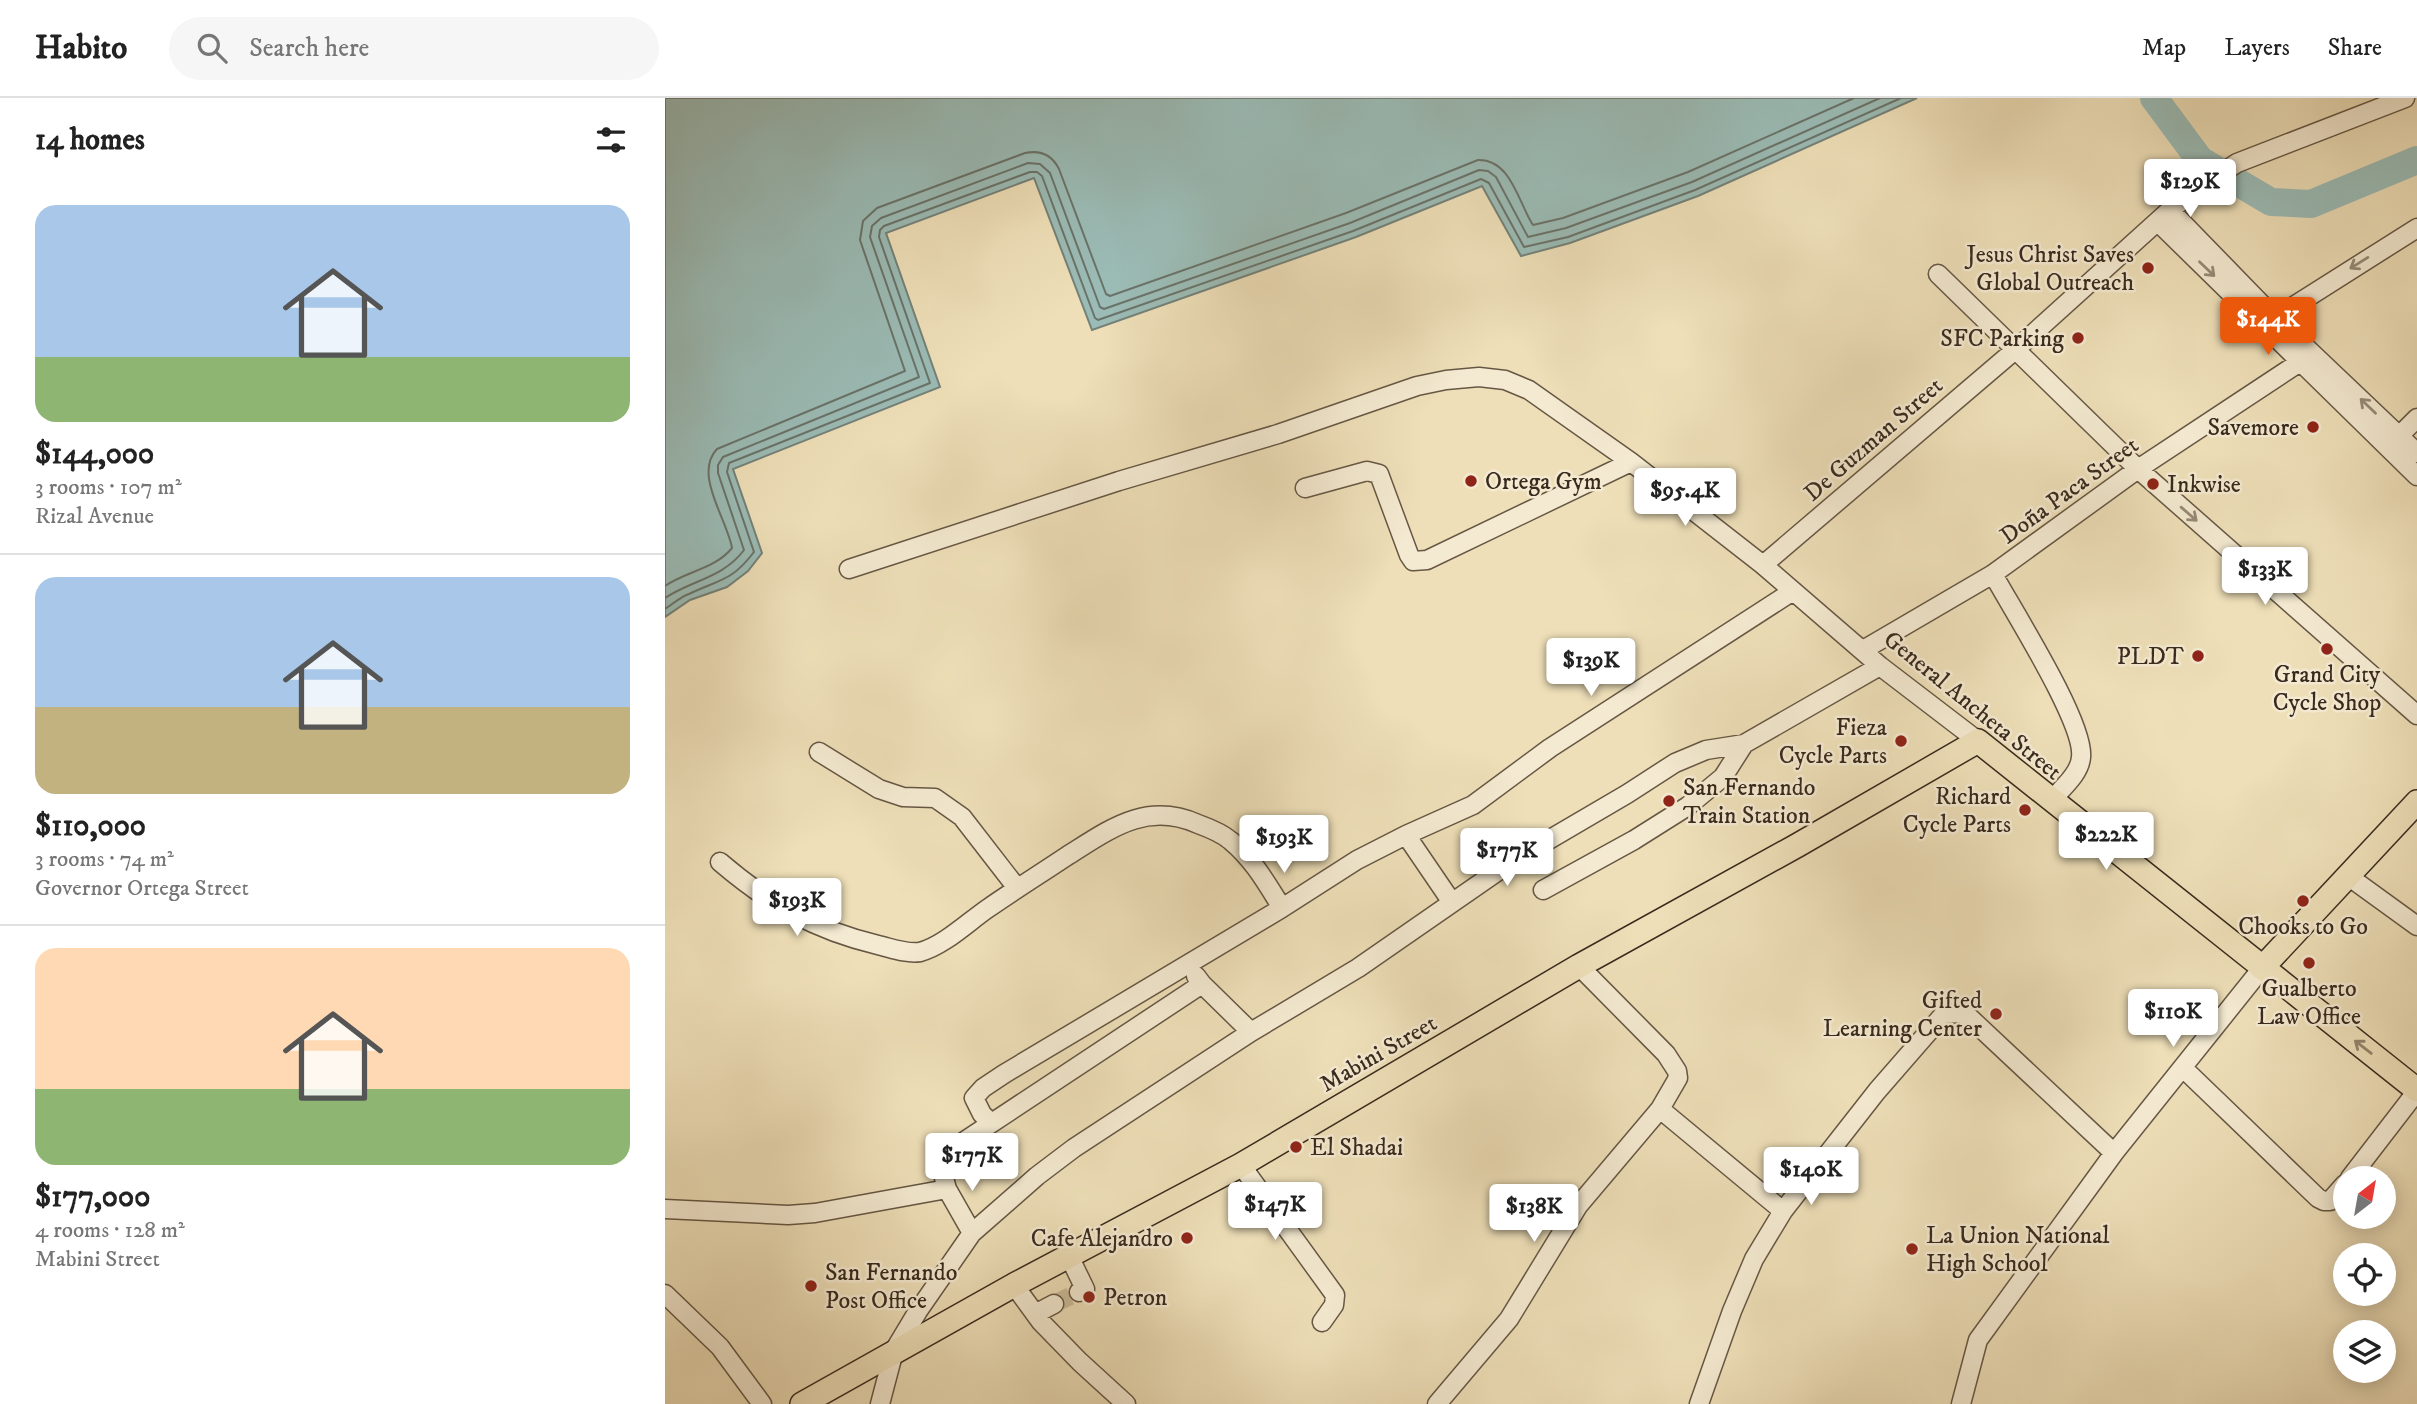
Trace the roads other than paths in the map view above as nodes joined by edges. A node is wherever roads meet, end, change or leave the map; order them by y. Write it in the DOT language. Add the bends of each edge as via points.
graph roads {
  1 [pos="2405,98"];
  2 [pos="2164,216"];
  3 [pos="2417,228"];
  4 [pos="1938,274"];
  5 [pos="2275,318"];
  6 [pos="2015,350"];
  7 [pos="2299,362"];
  8 [pos="2417,418"];
  9 [pos="2399,436"];
  10 [pos="2417,453"];
  11 [pos="1631,462"];
  12 [pos="2138,469"];
  13 [pos="2417,476"];
  14 [pos="1305,488"];
  15 [pos="1763,565"];
  16 [pos="849,569"];
  17 [pos="1993,574"];
  18 [pos="1793,591"];
  19 [pos="1863,650"];
  20 [pos="1879,666"];
  21 [pos="2417,715"];
  22 [pos="1977,741"];
  23 [pos="1744,744"];
  24 [pos="819,752"];
  25 [pos="2051,801"];
  26 [pos="2417,802"];
  27 [pos="1406,835"];
  28 [pos="720,862"];
  29 [pos="2348,876"];
  30 [pos="1017,888"];
  31 [pos="1543,890"];
  32 [pos="1451,901"];
  33 [pos="1282,908"];
  34 [pos="2417,926"];
  35 [pos="1189,964"];
  36 [pos="1579,966"];
  37 [pos="2262,968"];
  38 [pos="1202,984"];
  39 [pos="1251,1032"];
  40 [pos="2183,1068"];
  41 [pos="2417,1091"];
  42 [pos="1660,1109"];
  43 [pos="991,1123"];
  44 [pos="2114,1153"];
  45 [pos="1241,1164"];
  46 [pos="2359,1166"];
  47 [pos="947,1189"];
  48 [pos="2333,1198"];
  49 [pos="665,1209"];
  50 [pos="1783,1211"];
  51 [pos="972,1233"];
  52 [pos="1069,1256"];
  53 [pos="1014,1285"];
  54 [pos="1079,1292"];
  55 [pos="665,1294"];
  56 [pos="1054,1304"];
  57 [pos="1035,1314"];
  58 [pos="1322,1322"];
  59 [pos="894,1351"];
  60 [pos="762,1404"];
  61 [pos="802,1404"];
  62 [pos="880,1404"];
  63 [pos="1126,1404"];
  64 [pos="1437,1404"];
  65 [pos="1699,1404"];
  66 [pos="1961,1404"];
  1 -- 2 [label="street, De Guzman Street" via="2237,163"];
  2 -- 5 [label="street"];
  2 -- 6 [label="street, De Guzman Street"];
  2 -- 7 [label="street, one-way"];
  3 -- 5 [label="street, one-way"];
  4 -- 6 [label="street"];
  9 -- 5 [label="street, one-way"];
  6 -- 12 [label="street"];
  6 -- 15 [label="street, De Guzman Street"];
  7 -- 12 [label="street, Doña Paca Street"];
  7 -- 13 [label="street"];
  8 -- 9 [label="street"];
  9 -- 10 [label="street"];
  11 -- 14 [label="street" via="1419,562 1409,555 1379,474 1367,471"];
  11 -- 15 [label="street, General Ancheta Street"];
  11 -- 16 [label="street, General Ancheta Street" via="1529,390 1505,380 1446,380"];
  12 -- 17 [label="street, Doña Paca Street"];
  12 -- 21 [label="street, one-way"];
  15 -- 18 [label="street, General Ancheta Street"];
  17 -- 19 [label="street, Doña Paca Street"];
  17 -- 25 [label="street" via="2061,697 2080,743 2078,768"];
  18 -- 19 [label="street, General Ancheta Street"];
  18 -- 27 [label="street" via="1550,748 1472,805"];
  19 -- 20 [label="street, General Ancheta Street"];
  20 -- 22 [label="street, General Ancheta Street"];
  20 -- 23 [label="street"];
  22 -- 25 [label="main road, General Ancheta Street"];
  22 -- 36 [label="main road, Mabini Street"];
  23 -- 31 [label="street" via="1723,777 1688,806"];
  23 -- 32 [label="street" via="1706,750 1675,763"];
  24 -- 30 [label="street" via="879,789 903,797 935,798 962,817"];
  25 -- 37 [label="main road, General Ancheta Street"];
  26 -- 29 [label="main road"];
  27 -- 32 [label="street"];
  27 -- 33 [label="street"];
  28 -- 30 [label="street" via="777,906 813,924 905,952 923,951 940,942"];
  29 -- 34 [label="street"];
  29 -- 37 [label="main road"];
  30 -- 33 [label="street" via="1112,828 1139,817 1170,815 1230,840 1253,863"];
  32 -- 39 [label="street" via="1358,968"];
  33 -- 35 [label="street"];
  35 -- 38 [label="street"];
  35 -- 43 [label="street" via="983,1088 974,1100"];
  36 -- 42 [label="street" via="1672,1062 1678,1078"];
  36 -- 45 [label="main road, Mabini Street"];
  37 -- 40 [label="street"];
  41 -- 37 [label="main road, General Ancheta Street, one-way"];
  38 -- 39 [label="street"];
  38 -- 43 [label="street"];
  39 -- 51 [label="street" via="1075,1148"];
  40 -- 44 [label="street"];
  40 -- 48 [label="street" via="2318,1198"];
  41 -- 46 [label="street"];
  42 -- 50 [label="street"];
  42 -- 64 [label="street" via="1578,1206 1509,1319"];
  43 -- 47 [label="street" via="942,1157"];
  44 -- 50 [label="street" via="1976,1023 1952,1012 1928,1030"];
  44 -- 66 [label="street" via="1978,1340"];
  45 -- 52 [label="main road, Mabini Street"];
  45 -- 58 [label="street" via="1335,1295"];
  47 -- 49 [label="street" via="788,1215"];
  47 -- 51 [label="street"];
  50 -- 65 [label="street" via="1754,1259"];
  51 -- 59 [label="street"];
  52 -- 53 [label="main road, Mabini Street"];
  52 -- 54 [label="street" via="1085,1289"];
  53 -- 57 [label="street"];
  53 -- 59 [label="main road, Mabini Street"];
  55 -- 60 [label="street" via="720,1347"];
  56 -- 57 [label="street"];
  57 -- 63 [label="street"];
  59 -- 61 [label="main road, Mabini Street"];
  59 -- 62 [label="street"];
}
